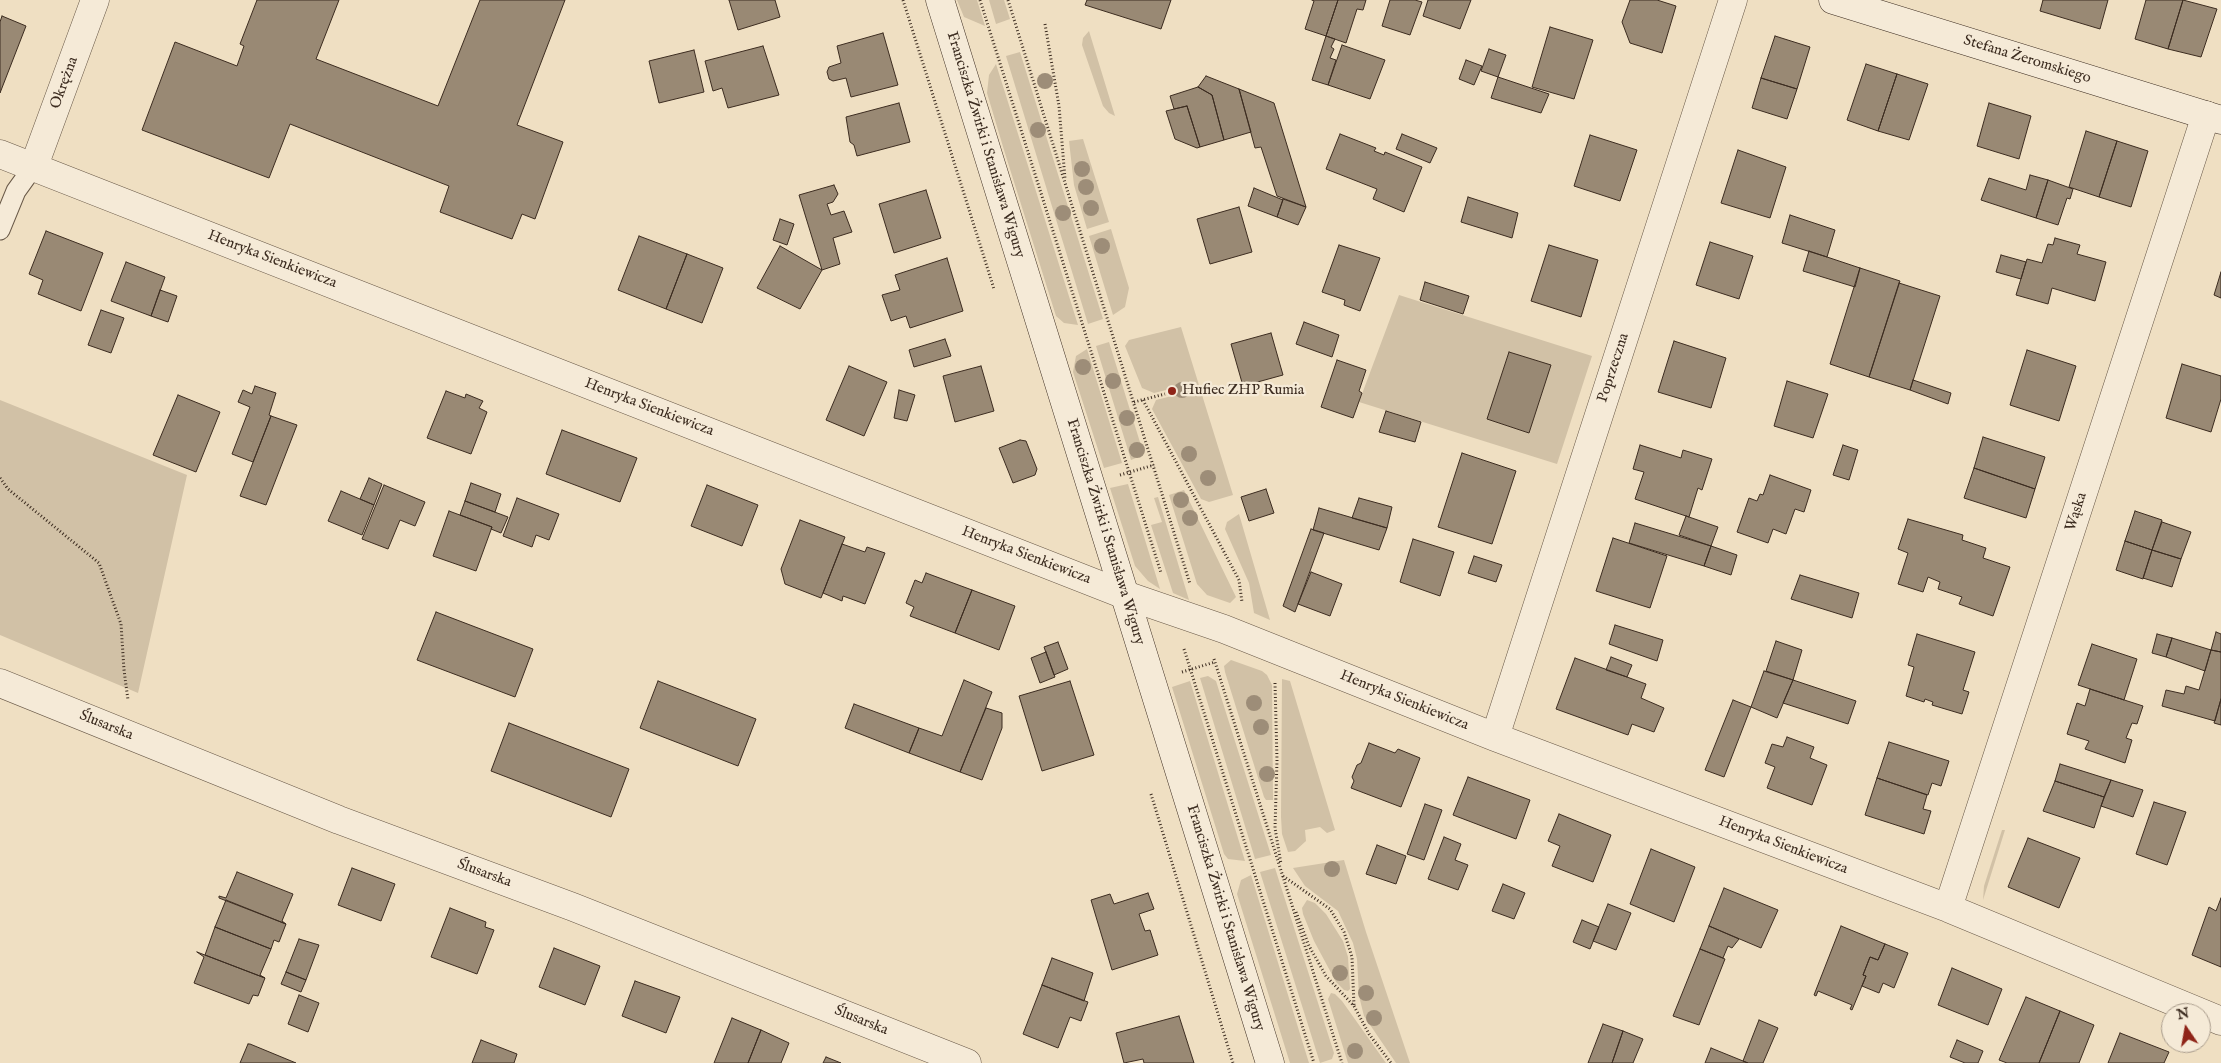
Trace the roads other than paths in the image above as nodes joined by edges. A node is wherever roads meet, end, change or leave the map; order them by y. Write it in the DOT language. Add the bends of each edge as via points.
graph roads {
  1 [pos="95,0"];
  2 [pos="940,0"];
  3 [pos="1733,0"];
  4 [pos="1833,0"];
  5 [pos="2213,118"];
  6 [pos="0,154"];
  7 [pos="34,166"];
  8 [pos="0,230"];
  9 [pos="1125,595"];
  10 [pos="0,683"];
  11 [pos="1495,737"];
  12 [pos="1948,908"];
  13 [pos="2221,1021"];
  14 [pos="968,1063"];
  15 [pos="1270,1063"];
  1 -- 7 [label="street, Okrężna"];
  2 -- 9 [label="street, Franciszka Żwirki i Stanisława Wigury"];
  3 -- 11 [label="street, Poprzeczna"];
  4 -- 5 [label="street, Stefana Żeromskiego"];
  5 -- 12 [label="street, Wąska"];
  6 -- 7 [label="street, Henryka Sienkiewicza"];
  7 -- 8 [label="lane" via="16,191"];
  7 -- 9 [label="street, Henryka Sienkiewicza"];
  9 -- 11 [label="street, Henryka Sienkiewicza" via="1296,657"];
  9 -- 15 [label="street, Franciszka Żwirki i Stanisława Wigury"];
  10 -- 14 [label="street, Ślusarska" via="339,820 573,907"];
  11 -- 12 [label="street, Henryka Sienkiewicza"];
  12 -- 13 [label="street, Henryka Sienkiewicza"];
}
